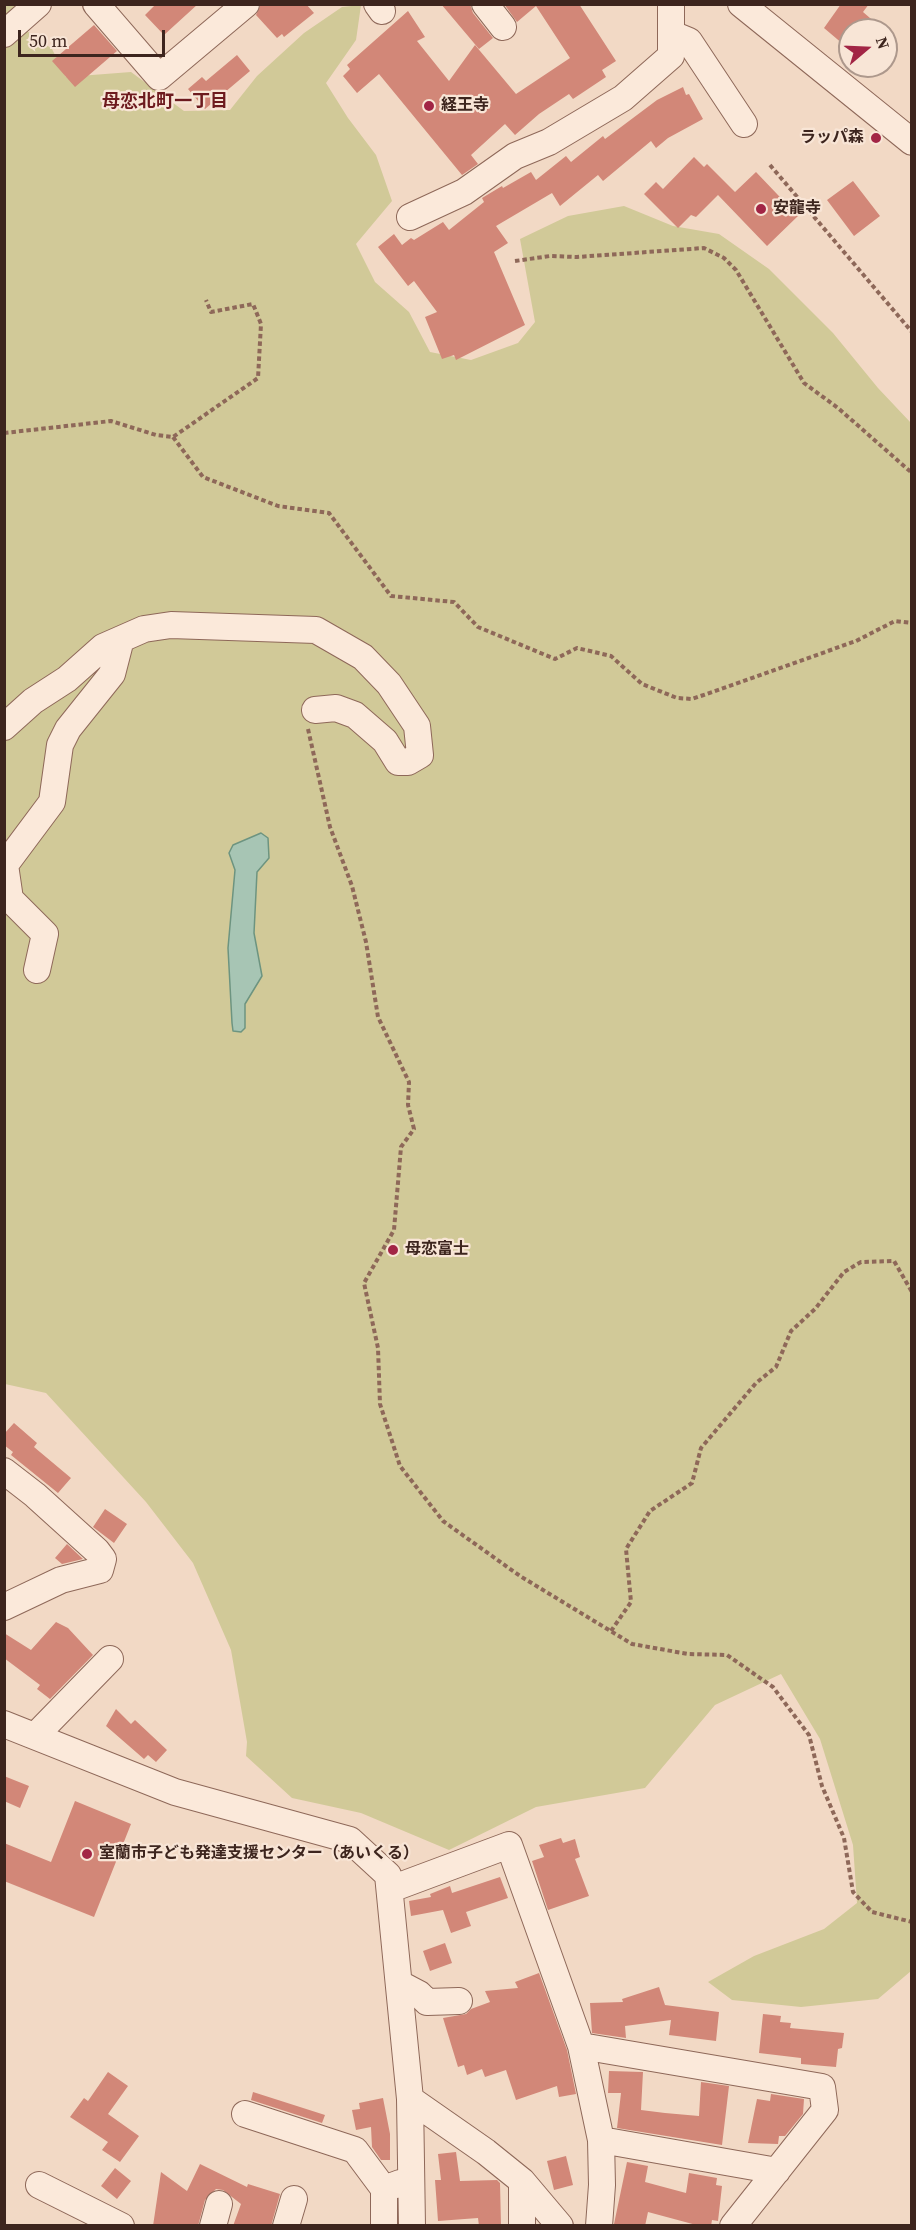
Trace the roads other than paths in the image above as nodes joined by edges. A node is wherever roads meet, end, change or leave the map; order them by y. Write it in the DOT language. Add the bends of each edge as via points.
graph roads {
  1 [pos="38,4"];
  2 [pos="96,4"];
  3 [pos="246,4"];
  4 [pos="485,4"];
  5 [pos="671,4"];
  6 [pos="741,4"];
  7 [pos="503,27"];
  8 [pos="4,34"];
  9 [pos="672,34"];
  10 [pos="744,124"];
  11 [pos="912,142"];
  12 [pos="410,217"];
  13 [pos="121,639"];
  14 [pos="315,710"];
  15 [pos="4,727"];
  16 [pos="37,970"];
  17 [pos="4,1471"];
  18 [pos="4,1606"];
  19 [pos="110,1659"];
  20 [pos="4,1724"];
  21 [pos="35,1736"];
  22 [pos="391,1889"];
  23 [pos="400,1984"];
  24 [pos="459,2001"];
  25 [pos="581,2046"];
  26 [pos="410,2099"];
  27 [pos="245,2114"];
  28 [pos="601,2139"];
  29 [pos="777,2171"];
  30 [pos="412,2178"];
  31 [pos="522,2181"];
  32 [pos="39,2185"];
  33 [pos="384,2189"];
  34 [pos="294,2199"];
  35 [pos="121,2226"];
  36 [pos="286,2226"];
  37 [pos="384,2226"];
  38 [pos="412,2226"];
  39 [pos="522,2226"];
  40 [pos="560,2226"];
  41 [pos="599,2226"];
  42 [pos="733,2226"];
  1 -- 8 [label="street"];
  2 -- 3 [label="street" via="159,77"];
  4 -- 7 [label="street"];
  5 -- 9 [label="street"];
  6 -- 11 [label="street"];
  9 -- 10 [label="street" via="689,41"];
  9 -- 12 [label="street" via="671,56 604,111 515,156 464,192"];
  13 -- 14 [label="street" via="144,629 171,625 316,630 363,657 389,684 417,726 420,755 399,762 385,741 355,715 336,708"];
  13 -- 15 [label="street" via="92,655"];
  13 -- 16 [label="street" via="112,674 68,729 60,746 52,802 4,865 10,899 45,934"];
  17 -- 18 [label="street" via="103,1559 100,1570 61,1580"];
  19 -- 21 [label="street"];
  20 -- 21 [label="street"];
  21 -- 22 [label="street" via="175,1792 350,1840 388,1875"];
  22 -- 23 [label="street"];
  22 -- 25 [label="street" via="509,1845"];
  23 -- 24 [label="street" via="427,2002"];
  23 -- 26 [label="street"];
  25 -- 28 [label="street"];
  25 -- 29 [label="street" via="822,2087 825,2110"];
  26 -- 30 [label="street"];
  26 -- 31 [label="street"];
  27 -- 33 [label="street" via="355,2150"];
  28 -- 29 [label="street"];
  28 -- 41 [label="street"];
  29 -- 42 [label="street"];
  30 -- 33 [label="street"];
  30 -- 38 [label="street"];
  31 -- 39 [label="street"];
  31 -- 40 [label="street"];
  32 -- 35 [label="street"];
  33 -- 37 [label="street"];
  34 -- 36 [label="street"];
}
